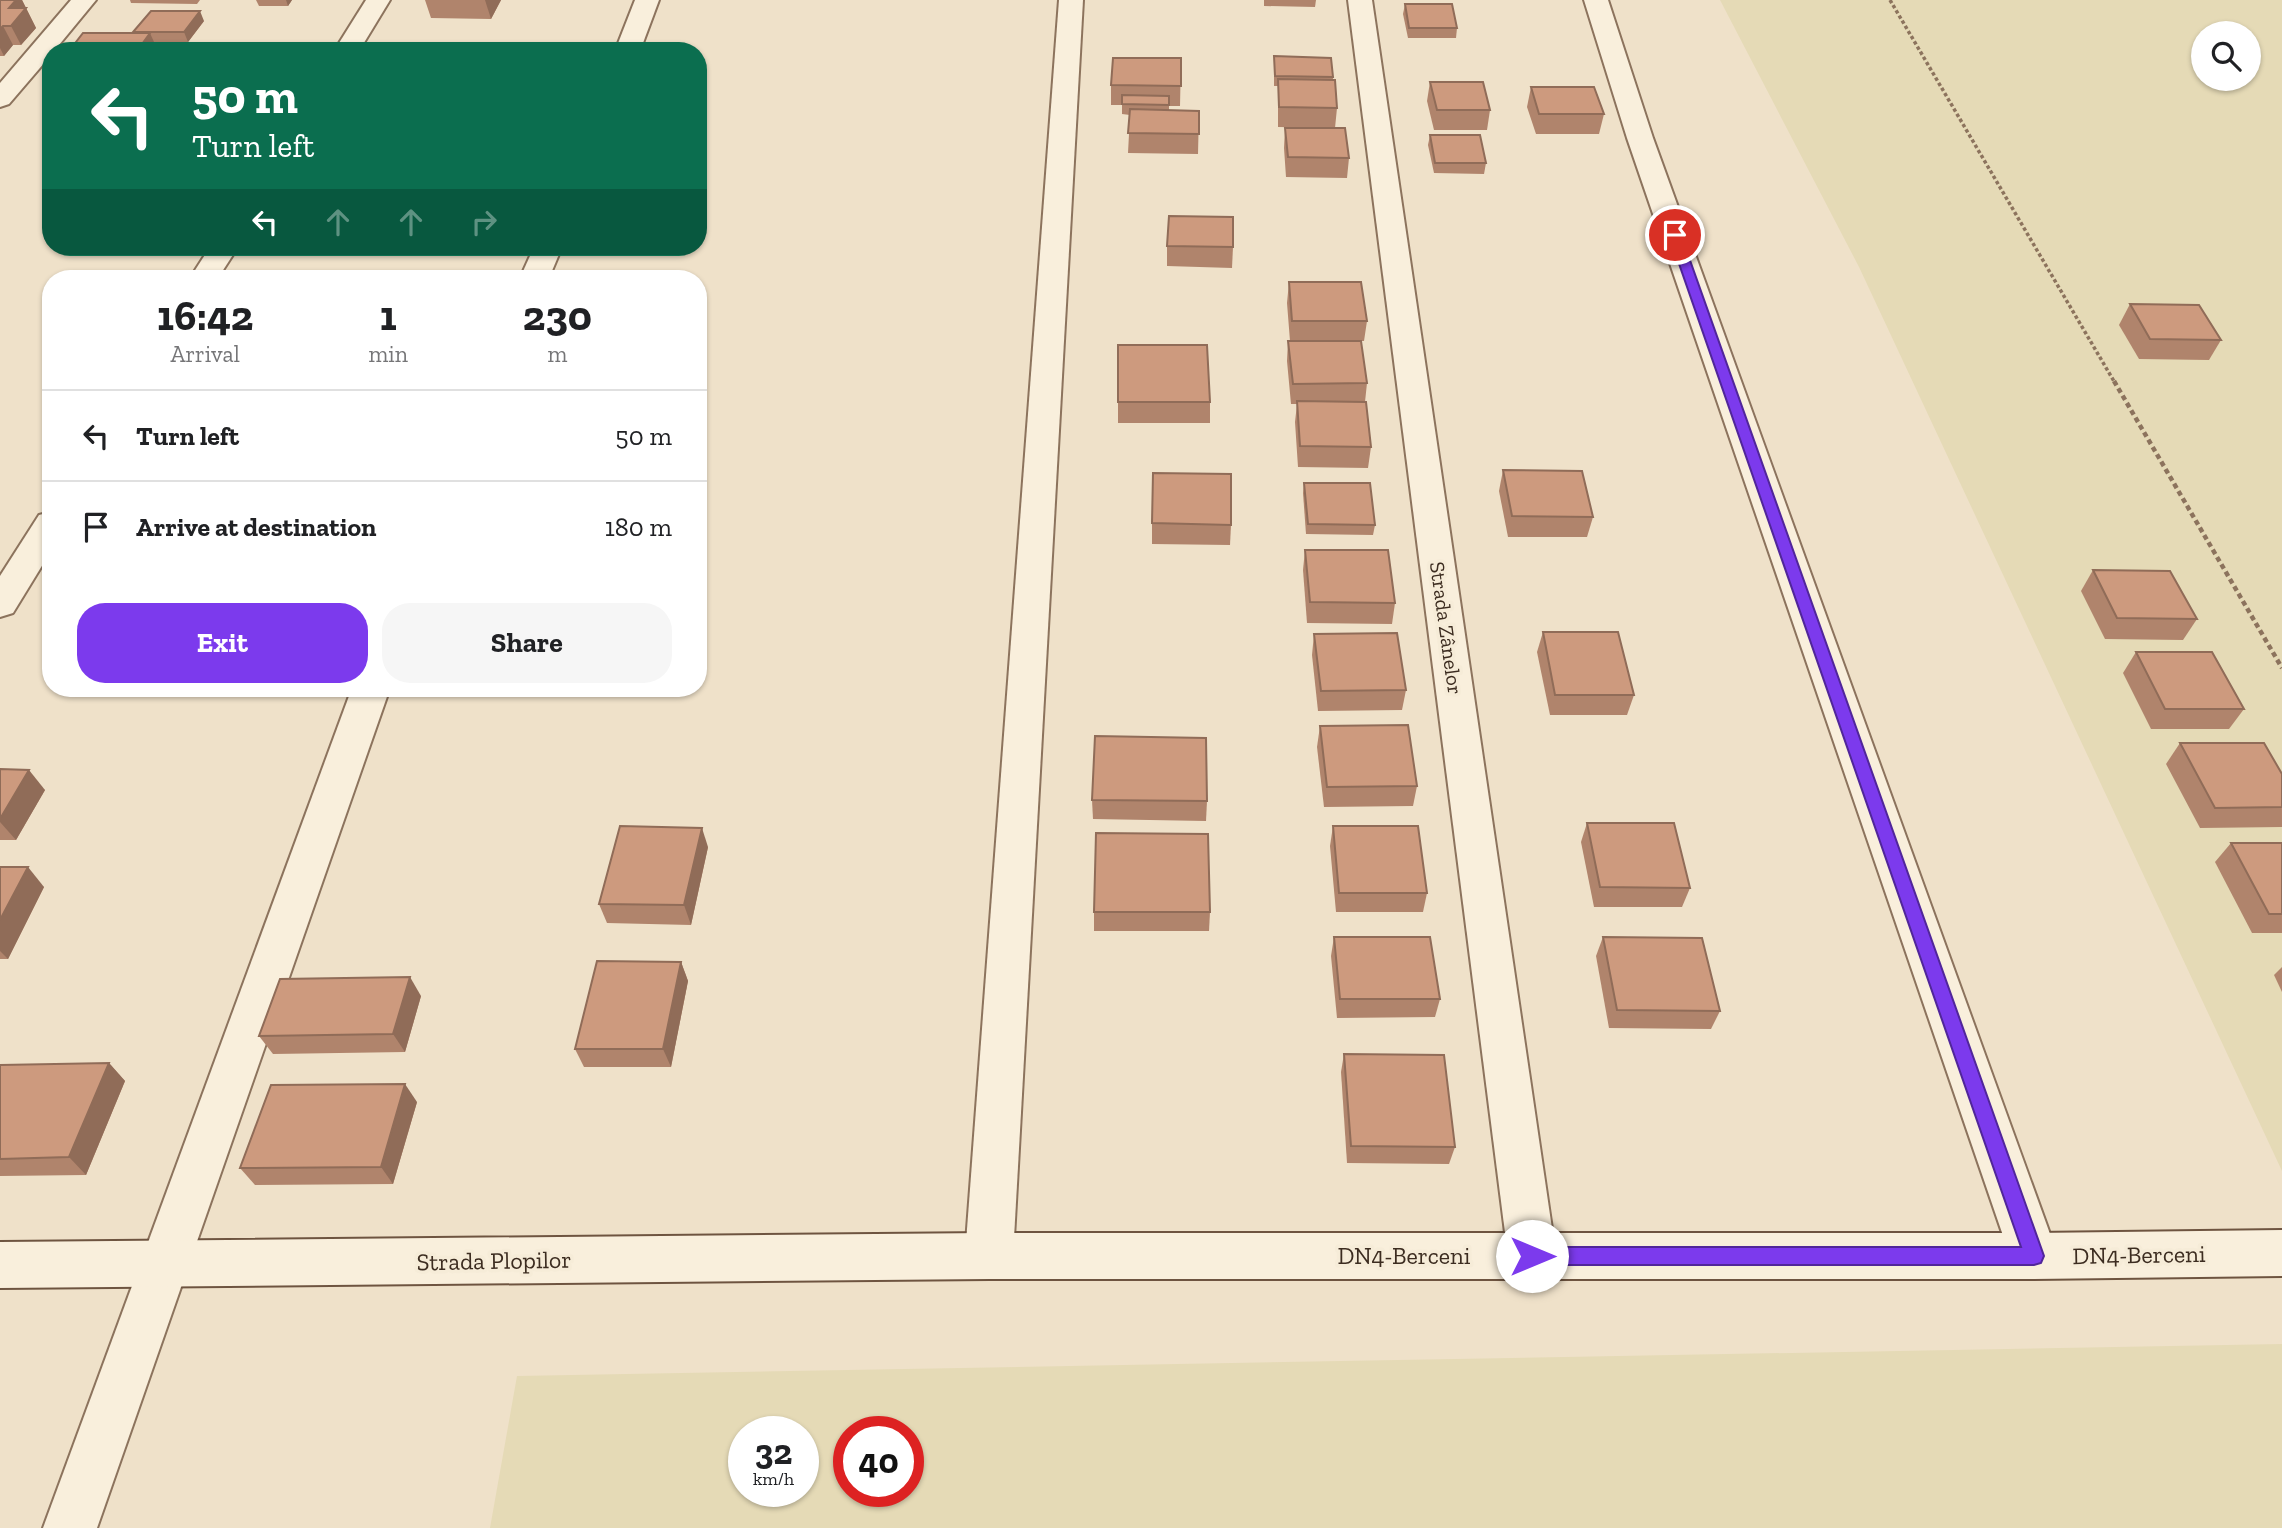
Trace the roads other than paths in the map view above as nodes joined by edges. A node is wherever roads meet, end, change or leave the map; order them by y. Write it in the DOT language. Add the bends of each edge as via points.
graph roads {
  1 [pos="84,0"];
  2 [pos="378,0"];
  3 [pos="648,0"];
  4 [pos="1071,0"];
  5 [pos="1360,0"];
  6 [pos="1597,0"];
  7 [pos="48,42"];
  8 [pos="352,42"];
  9 [pos="631,42"];
  10 [pos="42,50"];
  11 [pos="0,99"];
  12 [pos="42,537"];
  13 [pos="0,604"];
  14 [pos="368,697"];
  15 [pos="2282,1253"];
  16 [pos="989,1256"];
  17 [pos="1532,1256"];
  18 [pos="2034,1256"];
  19 [pos="167,1264"];
  20 [pos="0,1265"];
  21 [pos="70,1528"];
  1 -- 7 [label="street"];
  2 -- 8 [label="street"];
  3 -- 9 [label="street"];
  4 -- 16 [label="street"];
  5 -- 17 [label="street, Strada Zânelor"];
  6 -- 18 [label="street" via="1640,138"];
  10 -- 11 [label="street"];
  12 -- 13 [label="street"];
  14 -- 19 [label="street"];
  15 -- 18 [label="street, DN4-Berceni"];
  16 -- 17 [label="street, DN4-Berceni"];
  16 -- 19 [label="street, Strada Plopilor"];
  17 -- 18 [label="street, DN4-Berceni"];
  19 -- 20 [label="street, Strada Plopilor"];
  19 -- 21 [label="street"];
}
